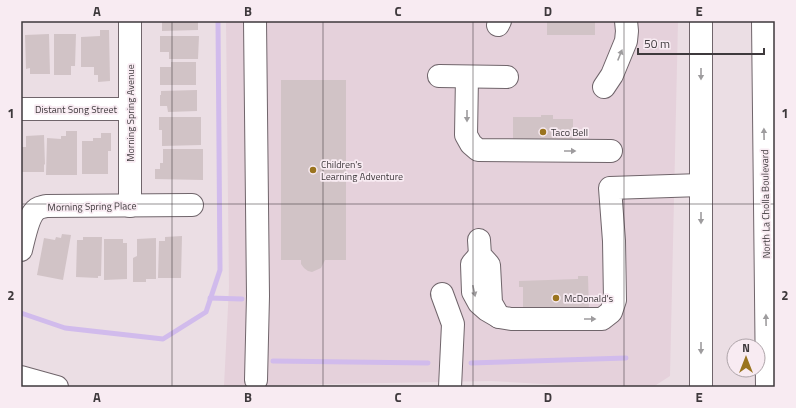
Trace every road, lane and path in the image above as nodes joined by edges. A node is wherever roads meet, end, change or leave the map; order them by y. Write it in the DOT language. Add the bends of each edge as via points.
graph roads {
  1 [pos="130,21"];
  2 [pos="255,21"];
  3 [pos="626,21"];
  4 [pos="701,21"];
  5 [pos="763,21"];
  6 [pos="439,76"];
  7 [pos="467,77"];
  8 [pos="507,77"];
  9 [pos="604,87"];
  10 [pos="21,109"];
  11 [pos="130,109"];
  12 [pos="611,151"];
  13 [pos="701,185"];
  14 [pos="770,186"];
  15 [pos="192,205"];
  16 [pos="130,206"];
  17 [pos="480,248"];
  18 [pos="21,250"];
  19 [pos="442,294"];
  20 [pos="21,377"];
  21 [pos="254,385"];
  22 [pos="57,387"];
  23 [pos="450,387"];
  24 [pos="701,387"];
  25 [pos="767,387"];
  1 -- 11 [label="main road, Morning Spring Avenue"];
  2 -- 21 [label="main road" via="258,296"];
  9 -- 3 [label="main road, one-way" via="612,75 626,41"];
  4 -- 13 [label="main road, one-way"];
  14 -- 5 [label="main road, North La Cholla Boulevard, one-way"];
  6 -- 7 [label="main road"];
  7 -- 8 [label="main road"];
  7 -- 12 [label="main road, one-way" via="466,135 478,150"];
  10 -- 11 [label="main road, Distant Song Street"];
  11 -- 16 [label="main road, Morning Spring Avenue"];
  17 -- 13 [label="main road, one-way" via="472,264 473,292 479,303 499,317 602,319 611,312 615,300 610,188"];
  13 -- 24 [label="main road, one-way"];
  25 -- 14 [label="main road, North La Cholla Boulevard, one-way"];
  15 -- 16 [label="main road, Morning Spring Place"];
  16 -- 18 [label="main road, Morning Spring Place" via="38,208 30,219"];
  19 -- 23 [label="main road" via="453,324"];
  20 -- 22 [label="main road"];
}
